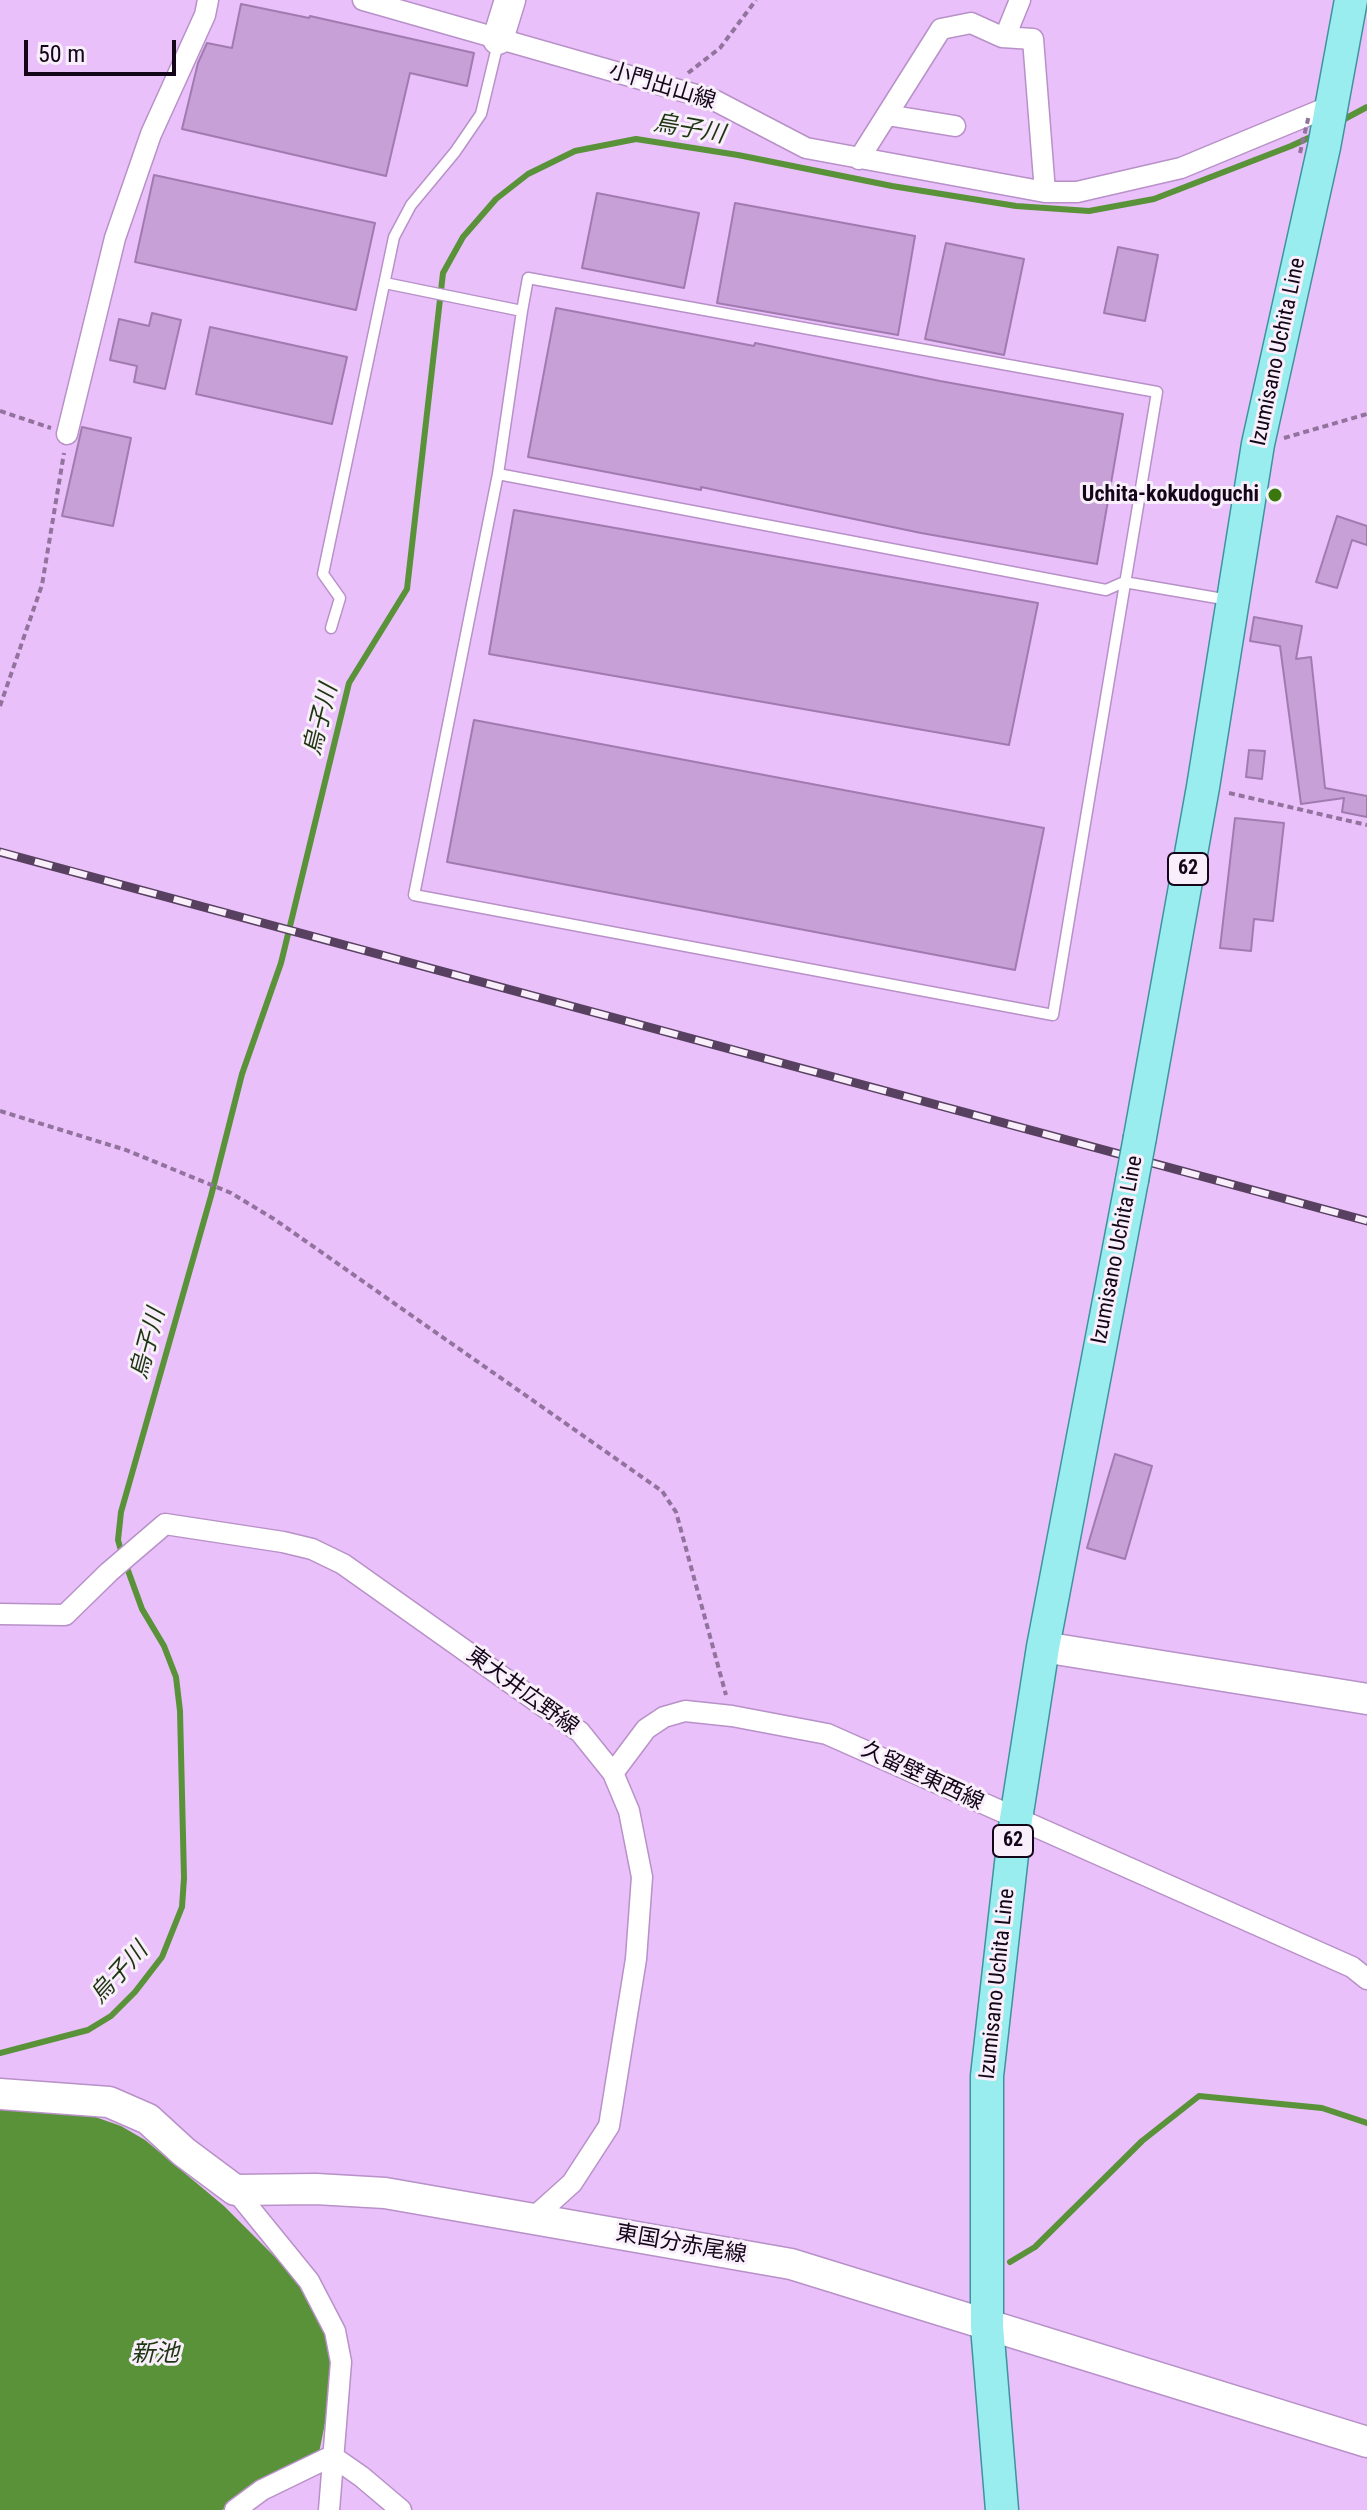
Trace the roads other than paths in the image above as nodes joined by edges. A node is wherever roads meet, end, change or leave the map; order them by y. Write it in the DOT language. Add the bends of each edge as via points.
graph roads {
  1 [pos="208,0"];
  2 [pos="363,0"];
  3 [pos="510,0"];
  4 [pos="1020,0"];
  5 [pos="1351,0"];
  6 [pos="1005,37"];
  7 [pos="498,39"];
  8 [pos="1321,110"];
  9 [pos="887,115"];
  10 [pos="955,126"];
  11 [pos="859,159"];
  12 [pos="1045,192"];
  13 [pos="385,283"];
  14 [pos="522,311"];
  15 [pos="67,434"];
  16 [pos="498,474"];
  17 [pos="1124,582"];
  18 [pos="1232,600"];
  19 [pos="331,628"];
  20 [pos="0,1614"];
  21 [pos="1043,1647"];
  22 [pos="1367,1699"];
  23 [pos="613,1773"];
  24 [pos="1016,1819"];
  25 [pos="1367,1979"];
  26 [pos="0,2094"];
  27 [pos="235,2190"];
  28 [pos="532,2219"];
  29 [pos="987,2326"];
  30 [pos="1367,2442"];
  31 [pos="332,2456"];
  32 [pos="235,2510"];
  33 [pos="329,2510"];
  34 [pos="401,2510"];
  35 [pos="1002,2510"];
  1 -- 15 [label="street" via="151,134 115,238"];
  2 -- 7 [label="street, 小門出山線"];
  3 -- 7 [label="street"];
  4 -- 6 [label="street"];
  5 -- 8 [label="main road, Izumisano Uchita Line / 62"];
  6 -- 9 [label="street" via="971,23 941,29"];
  6 -- 12 [label="street" via="1033,39"];
  7 -- 11 [label="street, 小門出山線" via="714,100 806,148"];
  7 -- 13 [label="lane" via="481,114 411,205 394,237"];
  8 -- 12 [label="street, 小門出山線" via="1181,168 1077,192"];
  8 -- 18 [label="main road, Izumisano Uchita Line / 62"];
  9 -- 10 [label="street"];
  9 -- 11 [label="street"];
  11 -- 12 [label="street, 小門出山線"];
  13 -- 14 [label="lane"];
  13 -- 19 [label="lane" via="323,574 340,598"];
  14 -- 16 [label="lane"];
  14 -- 17 [label="lane" via="528,278 1157,392"];
  16 -- 17 [label="lane" via="1106,590"];
  16 -- 17 [label="lane" via="414,895 1053,1015"];
  17 -- 18 [label="lane"];
  18 -- 21 [label="main road, Izumisano Uchita Line / 62, bridge" via="1140,1137"];
  20 -- 23 [label="street, 東大井広野線" via="65,1615 165,1524 312,1549 343,1564 580,1732"];
  21 -- 22 [label="street"];
  21 -- 24 [label="main road, Izumisano Uchita Line / 62"];
  23 -- 24 [label="street, 久留壁東西線" via="646,1729 664,1717 685,1711 732,1716 827,1734"];
  23 -- 28 [label="street, 東大井広野線" via="629,1811 642,1877 636,1959 609,2126 572,2183"];
  24 -- 25 [label="street, 久留壁東西線" via="1352,1967"];
  24 -- 29 [label="main road, Izumisano Uchita Line / 62" via="987,2076"];
  26 -- 27 [label="street" via="109,2102 148,2119"];
  27 -- 28 [label="street, 東国分赤尾線" via="385,2193"];
  27 -- 31 [label="street" via="309,2281 335,2331 341,2362"];
  28 -- 29 [label="street, 東国分赤尾線" via="791,2264"];
  29 -- 30 [label="street, 東国分赤尾線"];
  29 -- 35 [label="main road, Izumisano Uchita Line / 62"];
  31 -- 32 [label="street" via="262,2490"];
  31 -- 33 [label="street"];
  31 -- 34 [label="street"];
}
